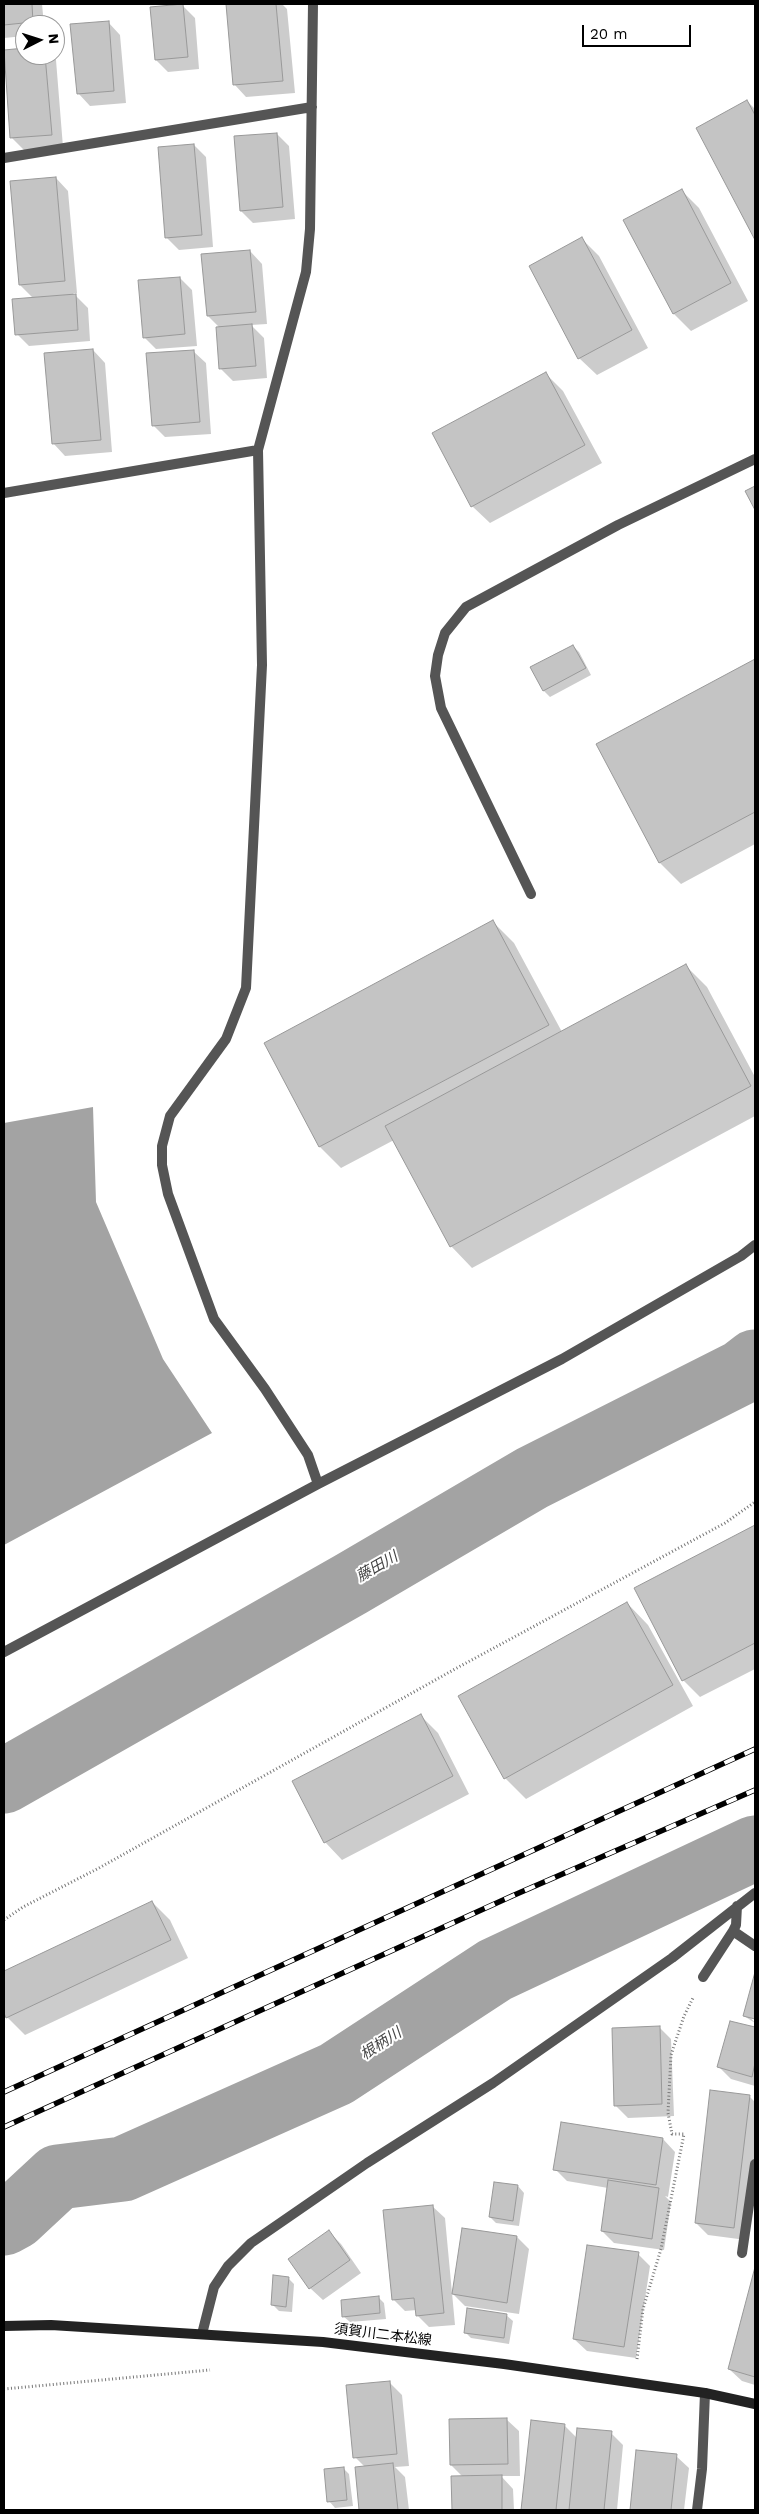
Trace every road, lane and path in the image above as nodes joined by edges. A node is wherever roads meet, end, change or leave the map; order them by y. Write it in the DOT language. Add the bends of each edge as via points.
graph roads {
  1 [pos="313,4"];
  2 [pos="312,107"];
  3 [pos="4,158"];
  4 [pos="258,450"];
  5 [pos="755,459"];
  6 [pos="4,494"];
  7 [pos="531,894"];
  8 [pos="755,1245"];
  9 [pos="318,1484"];
  10 [pos="755,1502"];
  11 [pos="4,1652"];
  12 [pos="755,1893"];
  13 [pos="737,1906"];
  14 [pos="4,1920"];
  15 [pos="733,1930"];
  16 [pos="755,1946"];
  17 [pos="703,1977"];
  18 [pos="755,2164"];
  19 [pos="742,2253"];
  20 [pos="4,2326"];
  21 [pos="202,2334"];
  22 [pos="210,2370"];
  23 [pos="635,2383"];
  24 [pos="4,2388"];
  25 [pos="705,2393"];
  26 [pos="755,2404"];
  27 [pos="697,2510"];
  1 -- 2 [label="street"];
  2 -- 3 [label="street"];
  2 -- 4 [label="street" via="306,272"];
  4 -- 6 [label="street"];
  4 -- 9 [label="street" via="262,664 246,988 226,1040 170,1116 163,1138 162,1165 168,1194 214,1319 308,1455"];
  5 -- 7 [label="street" via="618,525 466,607 445,633 435,676 441,708"];
  8 -- 9 [label="street" via="562,1359"];
  9 -- 11 [label="street"];
  10 -- 14 [label="path" via="725,1524 464,1664"];
  12 -- 13 [label="street"];
  13 -- 15 [label="street"];
  13 -- 21 [label="street" via="672,1958 494,2083 367,2163 251,2243 228,2266 214,2287"];
  15 -- 16 [label="street"];
  15 -- 17 [label="street"];
  17 -- 23 [label="path" via="684,2016 671,2055 668,2113 672,2134 684,2134 661,2248 643,2309"];
  18 -- 19 [label="street"];
  20 -- 21 [label="main road, 須賀川二本松線" via="51,2325"];
  21 -- 23 [label="main road, 須賀川二本松線" via="322,2342"];
  22 -- 24 [label="path"];
  23 -- 25 [label="main road, 須賀川二本松線"];
  25 -- 26 [label="main road, 須賀川二本松線"];
  25 -- 27 [label="street"];
}
